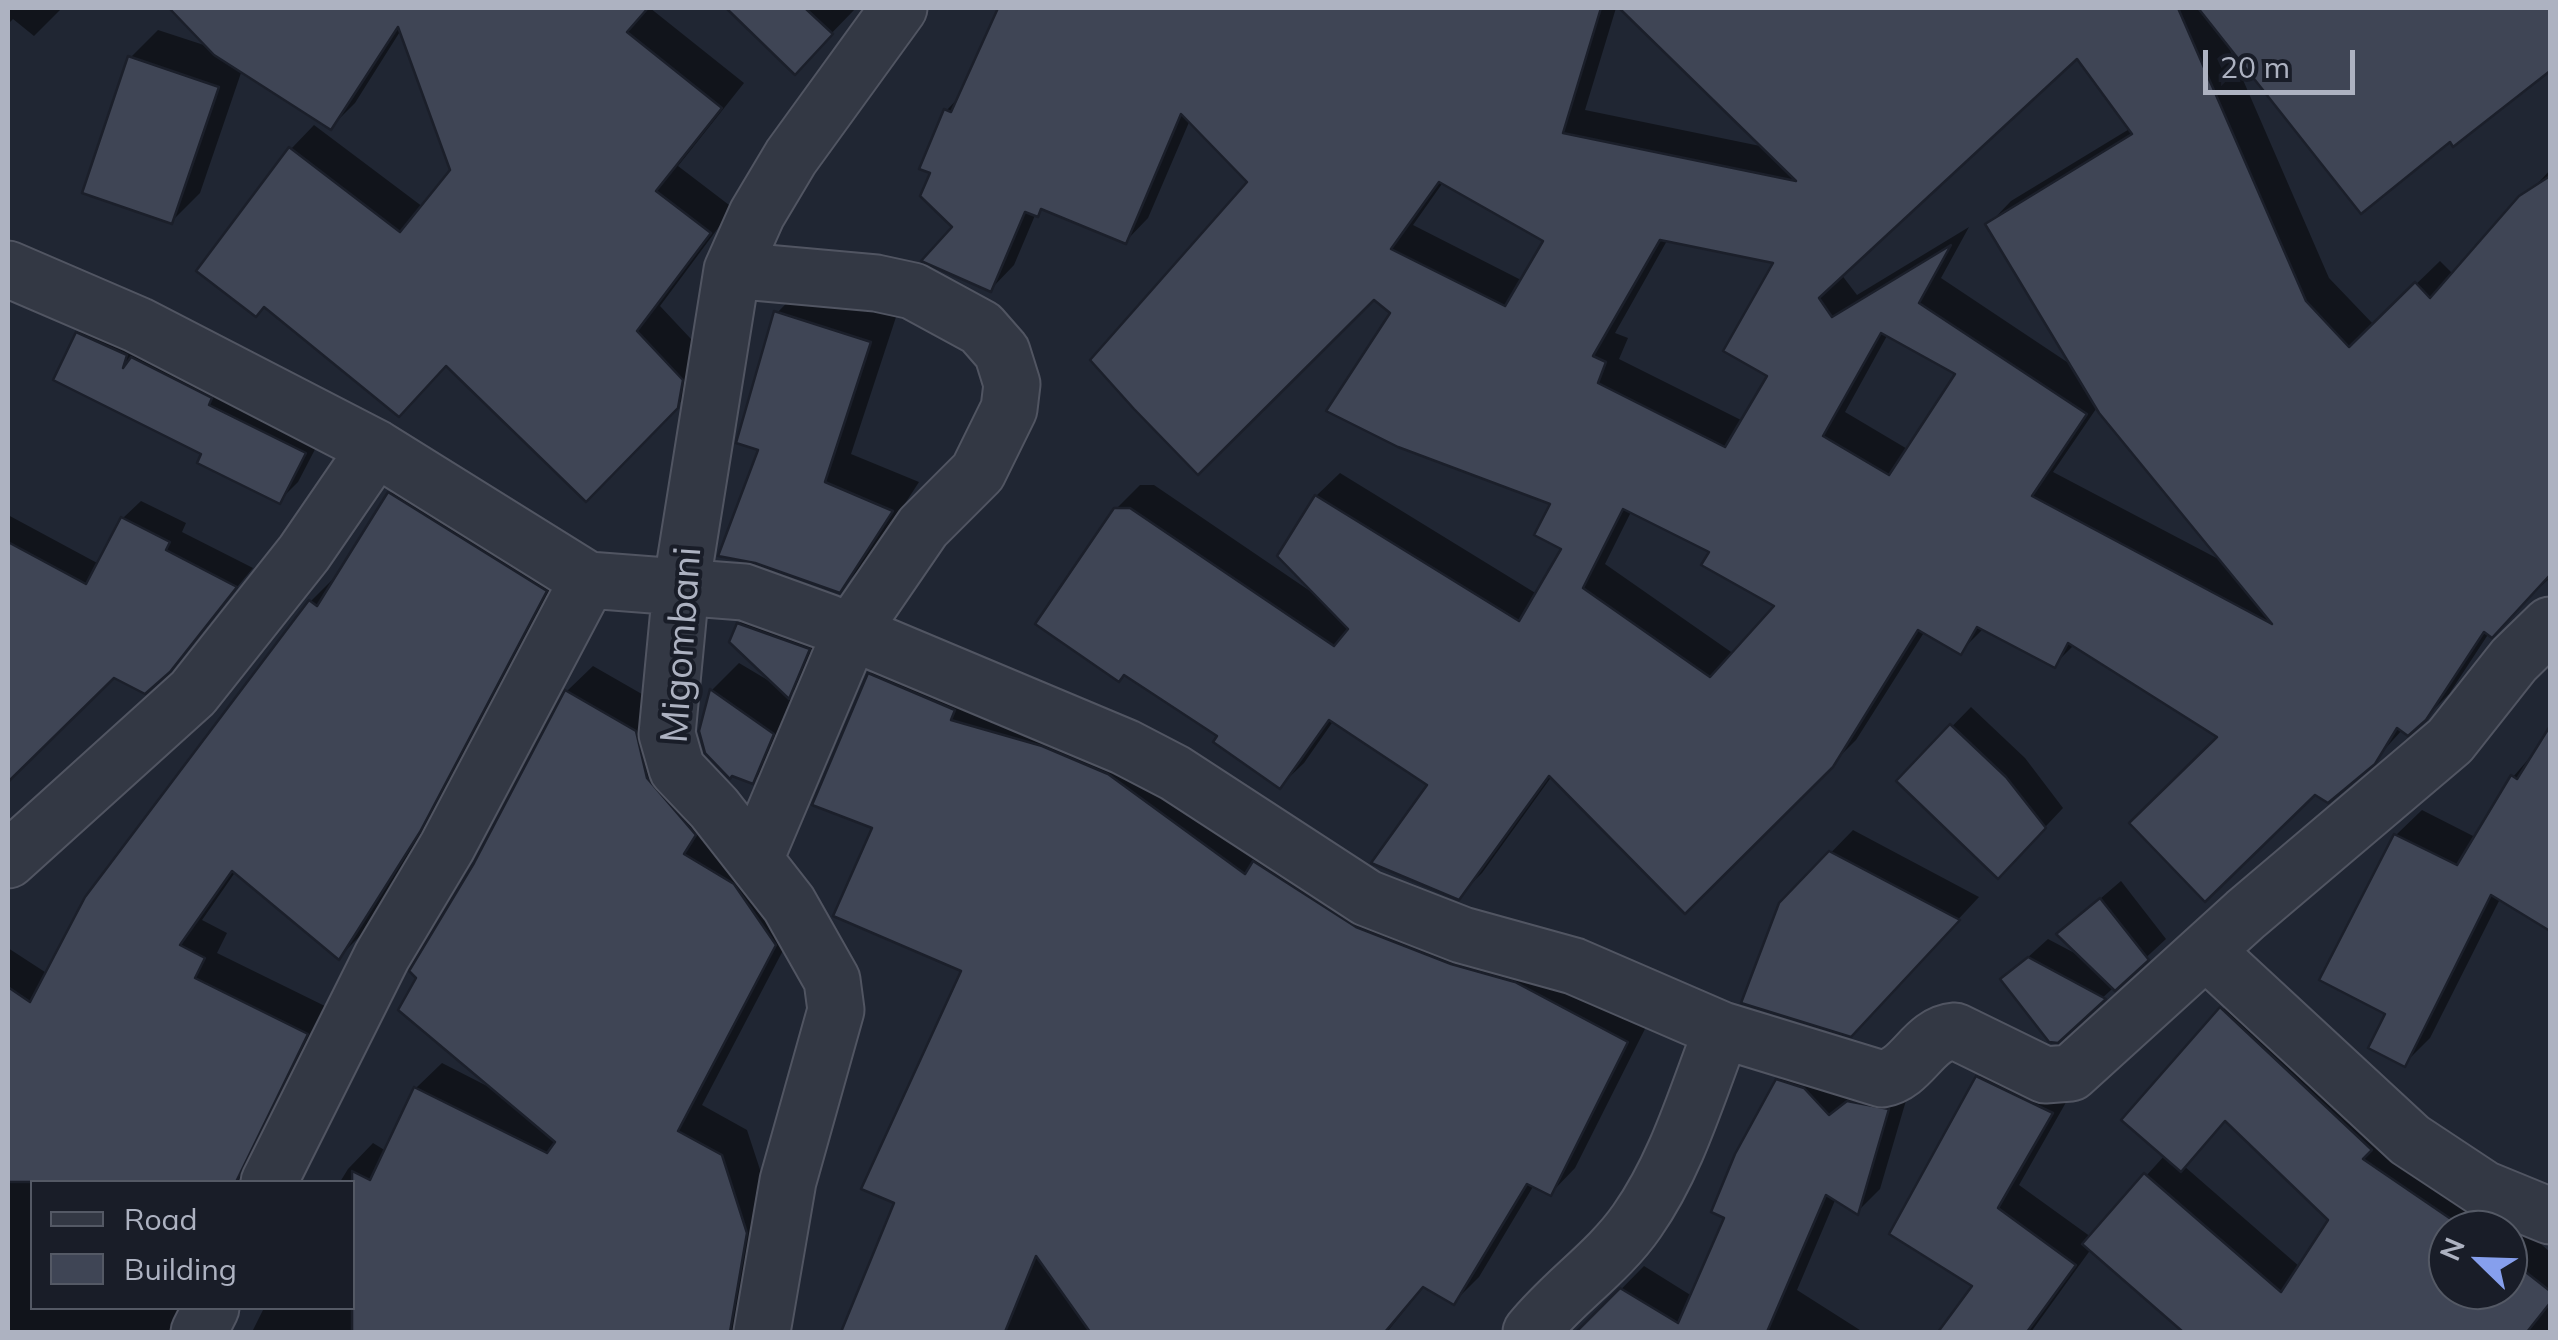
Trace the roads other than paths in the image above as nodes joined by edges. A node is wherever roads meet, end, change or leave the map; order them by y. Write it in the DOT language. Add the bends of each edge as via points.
graph roads {
  1 [pos="898,8"];
  2 [pos="8,270"];
  3 [pos="732,270"];
  4 [pos="376,448"];
  5 [pos="588,580"];
  6 [pos="681,588"];
  7 [pos="2550,625"];
  8 [pos="852,632"];
  9 [pos="755,859"];
  10 [pos="8,860"];
  11 [pos="2206,952"];
  12 [pos="1722,1030"];
  13 [pos="270,1180"];
  14 [pos="2550,1216"];
  15 [pos="762,1332"];
  16 [pos="1530,1332"];
  1 -- 3 [label="street, Migombani" via="791,157"];
  2 -- 4 [label="street" via="138,325"];
  3 -- 6 [label="street, Migombani"];
  3 -- 8 [label="street" via="913,291 981,328 1002,352 1012,384 1009,409 984,462 964,491 923,527"];
  4 -- 5 [label="street"];
  4 -- 10 [label="street" via="193,694"];
  5 -- 6 [label="street"];
  5 -- 13 [label="street" via="382,956"];
  6 -- 8 [label="street" via="744,592"];
  6 -- 9 [label="street, Migombani" via="671,754"];
  7 -- 11 [label="street" via="2450,741"];
  8 -- 9 [label="street"];
  8 -- 12 [label="street" via="1125,746 1367,898 1462,935 1574,966"];
  9 -- 15 [label="street, Migombani" via="816,948 832,980 836,1010 788,1182"];
  11 -- 12 [label="street" via="2087,1061 2056,1078 1955,1030 1935,1037 1899,1076 1882,1079"];
  11 -- 14 [label="street" via="2410,1140 2484,1190"];
  12 -- 16 [label="street" via="1666,1174 1636,1222"];
}
